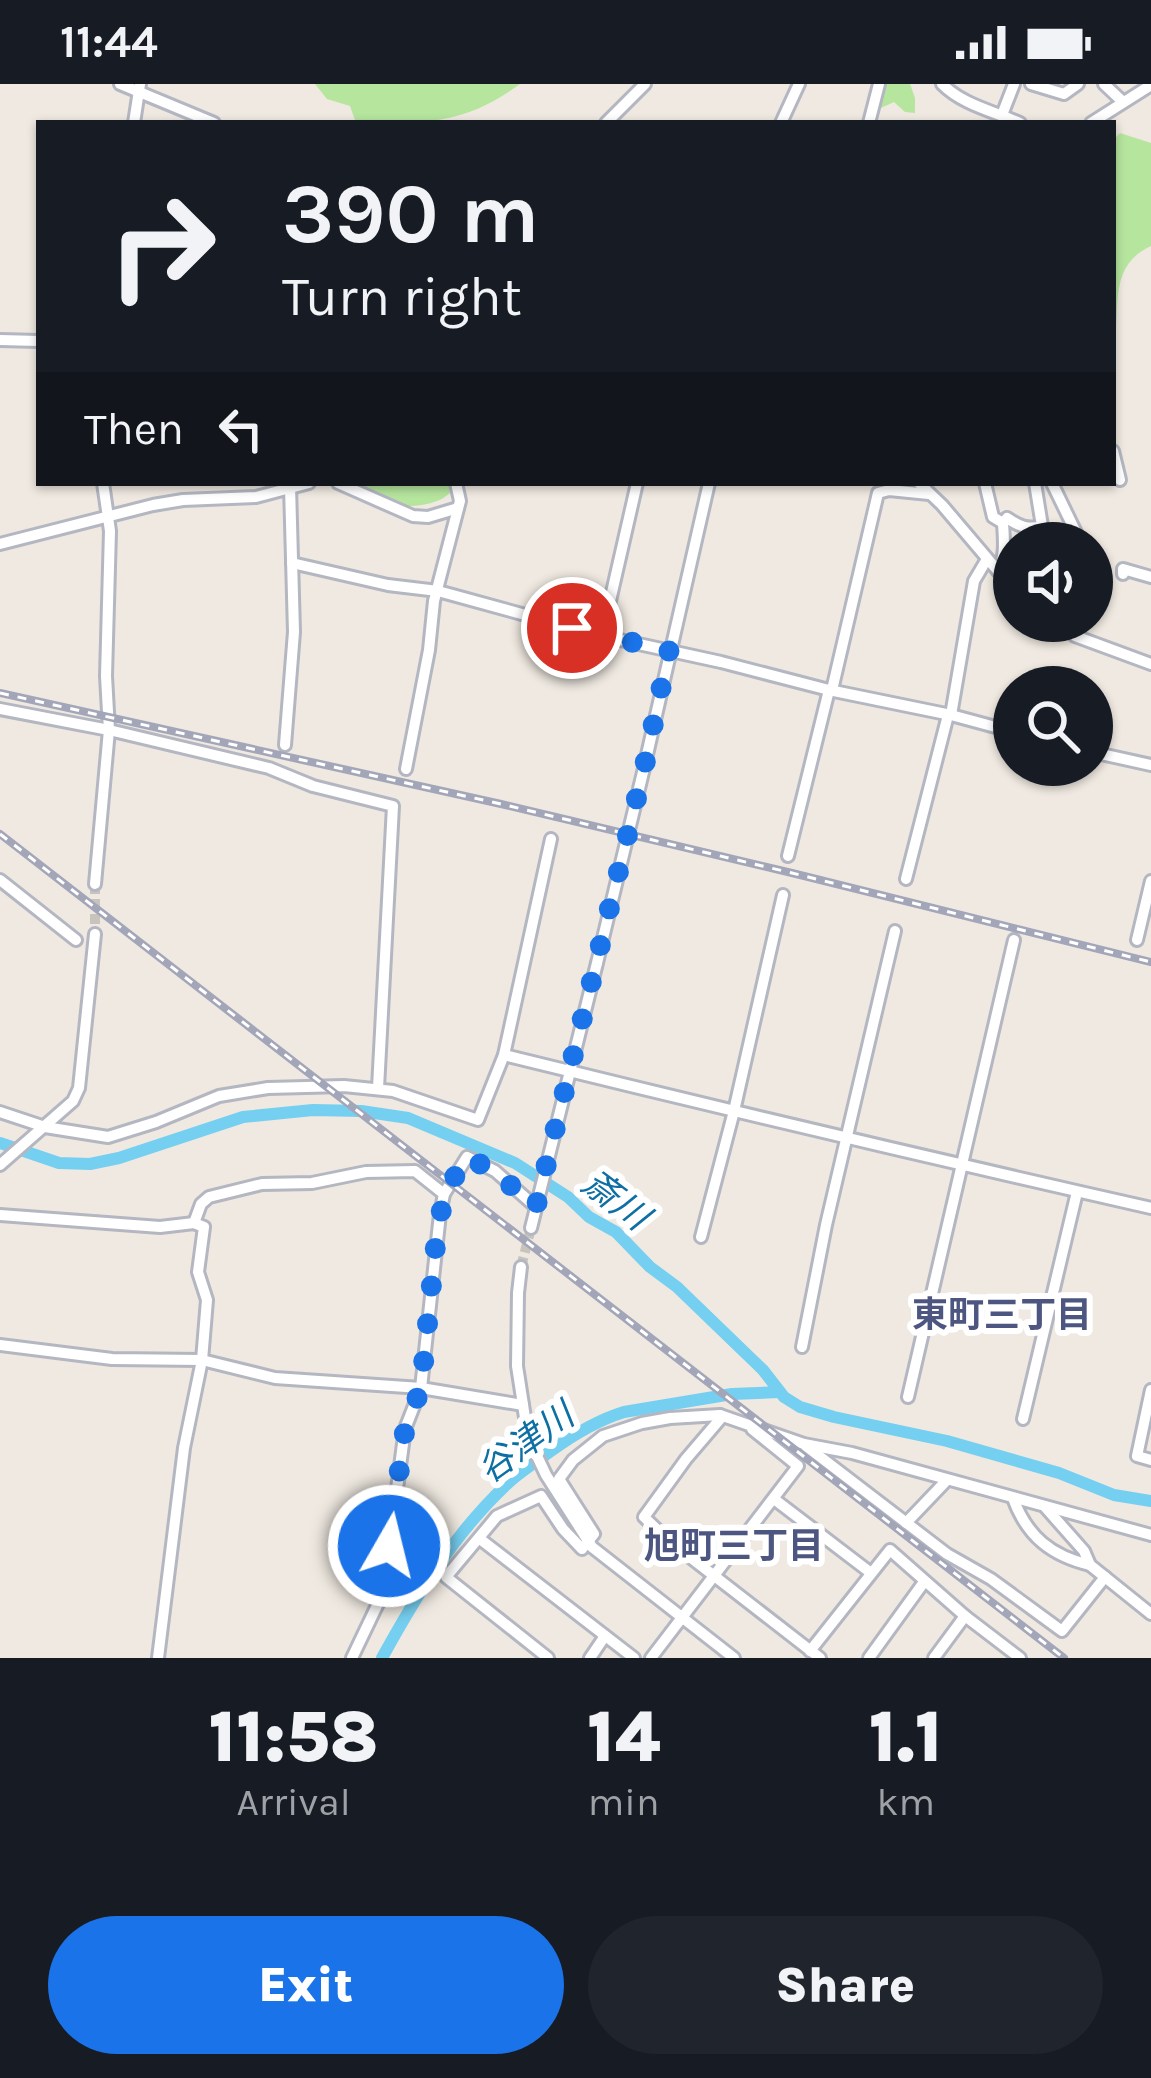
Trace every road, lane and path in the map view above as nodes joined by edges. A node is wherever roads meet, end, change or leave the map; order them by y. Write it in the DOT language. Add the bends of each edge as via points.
graph roads {
  1 [pos="120,84"];
  2 [pos="646,84"];
  3 [pos="799,84"];
  4 [pos="879,84"];
  5 [pos="942,84"];
  6 [pos="1014,84"];
  7 [pos="1031,84"];
  8 [pos="1078,84"];
  9 [pos="1105,84"];
  10 [pos="1151,85"];
  11 [pos="139,88"];
  12 [pos="1122,101"];
  13 [pos="1002,115"];
  14 [pos="134,120"];
  15 [pos="208,120"];
  16 [pos="609,120"];
  17 [pos="782,120"];
  18 [pos="870,120"];
  19 [pos="1013,120"];
  20 [pos="1095,120"];
  21 [pos="0,340"];
  22 [pos="36,341"];
  23 [pos="1116,463"];
  24 [pos="1120,480"];
  25 [pos="103,486"];
  26 [pos="287,486"];
  27 [pos="290,486"];
  28 [pos="345,486"];
  29 [pos="458,486"];
  30 [pos="636,486"];
  31 [pos="708,486"];
  32 [pos="922,486"];
  33 [pos="986,486"];
  34 [pos="1035,486"];
  35 [pos="1053,486"];
  36 [pos="929,494"];
  37 [pos="458,508"];
  38 [pos="108,514"];
  39 [pos="1001,522"];
  40 [pos="1041,522"];
  41 [pos="1071,522"];
  42 [pos="0,544"];
  43 [pos="987,560"];
  44 [pos="292,563"];
  45 [pos="993,567"];
  46 [pos="1123,574"];
  47 [pos="1151,578"];
  48 [pos="438,591"];
  49 [pos="602,636"];
  50 [pos="1091,642"];
  51 [pos="669,651"];
  52 [pos="1151,664"];
  53 [pos="830,690"];
  54 [pos="0,709"];
  55 [pos="949,715"];
  56 [pos="993,727"];
  57 [pos="109,730"];
  58 [pos="285,745"];
  59 [pos="1113,757"];
  60 [pos="1151,765"];
  61 [pos="406,769"];
  62 [pos="551,839"];
  63 [pos="788,856"];
  64 [pos="906,879"];
  65 [pos="0,880"];
  66 [pos="1151,881"];
  67 [pos="95,884"];
  68 [pos="783,895"];
  69 [pos="896,931"];
  70 [pos="95,934"];
  71 [pos="76,940"];
  72 [pos="1014,940"];
  73 [pos="1137,940"];
  74 [pos="503,1054"];
  75 [pos="571,1071"];
  76 [pos="378,1088"];
  77 [pos="734,1111"];
  78 [pos="0,1112"];
  79 [pos="42,1128"];
  80 [pos="847,1138"];
  81 [pos="5,1155"];
  82 [pos="962,1163"];
  83 [pos="0,1165"];
  84 [pos="1077,1192"];
  85 [pos="444,1194"];
  86 [pos="537,1204"];
  87 [pos="1145,1207"];
  88 [pos="0,1215"];
  89 [pos="194,1223"];
  90 [pos="531,1228"];
  91 [pos="701,1237"];
  92 [pos="521,1267"];
  93 [pos="0,1345"];
  94 [pos="802,1347"];
  95 [pos="202,1360"];
  96 [pos="421,1388"];
  97 [pos="1151,1390"];
  98 [pos="908,1397"];
  99 [pos="523,1405"];
  100 [pos="721,1416"];
  101 [pos="1023,1419"];
  102 [pos="804,1444"];
  103 [pos="1151,1460"];
  104 [pos="947,1480"];
  105 [pos="1013,1498"];
  106 [pos="774,1499"];
  107 [pos="1043,1506"];
  108 [pos="906,1523"];
  109 [pos="1147,1536"];
  110 [pos="480,1538"];
  111 [pos="589,1542"];
  112 [pos="1090,1564"];
  113 [pos="871,1573"];
  114 [pos="715,1576"];
  115 [pos="1105,1577"];
  116 [pos="924,1582"];
  117 [pos="1151,1614"];
  118 [pos="965,1616"];
  119 [pos="682,1617"];
  120 [pos="605,1636"];
  121 [pos="815,1655"];
  122 [pos="158,1658"];
  123 [pos="352,1658"];
  124 [pos="548,1658"];
  125 [pos="590,1658"];
  126 [pos="634,1658"];
  127 [pos="651,1658"];
  128 [pos="734,1658"];
  129 [pos="868,1658"];
  130 [pos="934,1658"];
  131 [pos="1020,1658"];
  1 -- 11 [label="street"];
  2 -- 16 [label="street"];
  3 -- 17 [label="street"];
  4 -- 18 [label="street"];
  5 -- 13 [label="street"];
  6 -- 13 [label="street"];
  7 -- 8 [label="street" via="1064,94"];
  9 -- 12 [label="street"];
  10 -- 12 [label="street"];
  11 -- 14 [label="street"];
  11 -- 15 [label="street"];
  12 -- 20 [label="street"];
  13 -- 19 [label="street"];
  21 -- 22 [label="street"];
  23 -- 24 [label="street"];
  25 -- 38 [label="street"];
  26 -- 38 [label="street" via="256,497"];
  27 -- 44 [label="street"];
  28 -- 37 [label="street" via="413,516"];
  29 -- 37 [label="street"];
  30 -- 49 [label="street"];
  31 -- 51 [label="street"];
  32 -- 36 [label="street"];
  33 -- 39 [label="street"];
  34 -- 40 [label="street"];
  35 -- 41 [label="street"];
  36 -- 43 [label="street"];
  36 -- 53 [label="street" via="878,493"];
  37 -- 48 [label="street"];
  38 -- 42 [label="street"];
  38 -- 57 [label="street"];
  43 -- 45 [label="street"];
  43 -- 55 [label="street" via="974,581"];
  44 -- 48 [label="street"];
  44 -- 58 [label="street"];
  46 -- 47 [label="street"];
  48 -- 49 [label="street"];
  48 -- 61 [label="street"];
  49 -- 51 [label="street"];
  50 -- 52 [label="street"];
  51 -- 53 [label="street"];
  51 -- 75 [label="street, bridge"];
  53 -- 55 [label="street"];
  53 -- 63 [label="street"];
  54 -- 57 [label="street"];
  55 -- 56 [label="street"];
  55 -- 64 [label="street"];
  57 -- 67 [label="street"];
  57 -- 76 [label="street" via="393,806"];
  59 -- 60 [label="street"];
  62 -- 74 [label="street"];
  65 -- 71 [label="street"];
  66 -- 73 [label="street"];
  68 -- 77 [label="street"];
  69 -- 80 [label="street"];
  70 -- 79 [label="street" via="79,1088"];
  72 -- 82 [label="street"];
  74 -- 75 [label="street"];
  74 -- 76 [label="street" via="478,1120"];
  75 -- 77 [label="street"];
  75 -- 86 [label="street"];
  76 -- 79 [label="street" via="219,1096 108,1137"];
  77 -- 80 [label="street"];
  77 -- 91 [label="street"];
  78 -- 79 [label="street"];
  79 -- 81 [label="street"];
  80 -- 82 [label="street"];
  80 -- 94 [label="street"];
  81 -- 83 [label="street"];
  82 -- 84 [label="street"];
  82 -- 98 [label="street"];
  84 -- 87 [label="street"];
  84 -- 101 [label="street"];
  85 -- 86 [label="street" via="467,1157"];
  85 -- 89 [label="street" via="415,1171 262,1184 209,1197"];
  85 -- 96 [label="street"];
  86 -- 90 [label="street"];
  88 -- 89 [label="street"];
  89 -- 95 [label="street" via="204,1227"];
  92 -- 99 [label="street"];
  93 -- 95 [label="street"];
  95 -- 96 [label="street" via="275,1378"];
  95 -- 122 [label="street"];
  96 -- 99 [label="street"];
  96 -- 123 [label="street" via="405,1429 383,1593"];
  97 -- 103 [label="street" via="1137,1456"];
  99 -- 111 [label="street" via="546,1475"];
  100 -- 102 [label="street"];
  100 -- 106 [label="street" via="757,1431 798,1466"];
  100 -- 111 [label="street" via="623,1428 573,1460 559,1478 594,1534"];
  100 -- 114 [label="street" via="644,1517"];
  102 -- 104 [label="street"];
  102 -- 108 [label="street"];
  104 -- 105 [label="street"];
  104 -- 108 [label="street"];
  105 -- 107 [label="street"];
  105 -- 112 [label="street" via="1045,1545"];
  106 -- 113 [label="street"];
  106 -- 114 [label="street"];
  107 -- 109 [label="street"];
  107 -- 112 [label="street"];
  108 -- 115 [label="street" via="1062,1631"];
  110 -- 111 [label="street" via="497,1516 542,1496 582,1549"];
  110 -- 120 [label="street"];
  110 -- 124 [label="street" via="446,1577"];
  111 -- 119 [label="street"];
  112 -- 115 [label="street"];
  113 -- 116 [label="street" via="890,1550"];
  113 -- 121 [label="street"];
  114 -- 119 [label="street"];
  114 -- 121 [label="street"];
  115 -- 117 [label="street"];
  116 -- 118 [label="street"];
  116 -- 129 [label="street"];
  118 -- 130 [label="street"];
  118 -- 131 [label="street"];
  119 -- 127 [label="street"];
  119 -- 128 [label="street"];
  120 -- 125 [label="street"];
  120 -- 126 [label="street"];
}
